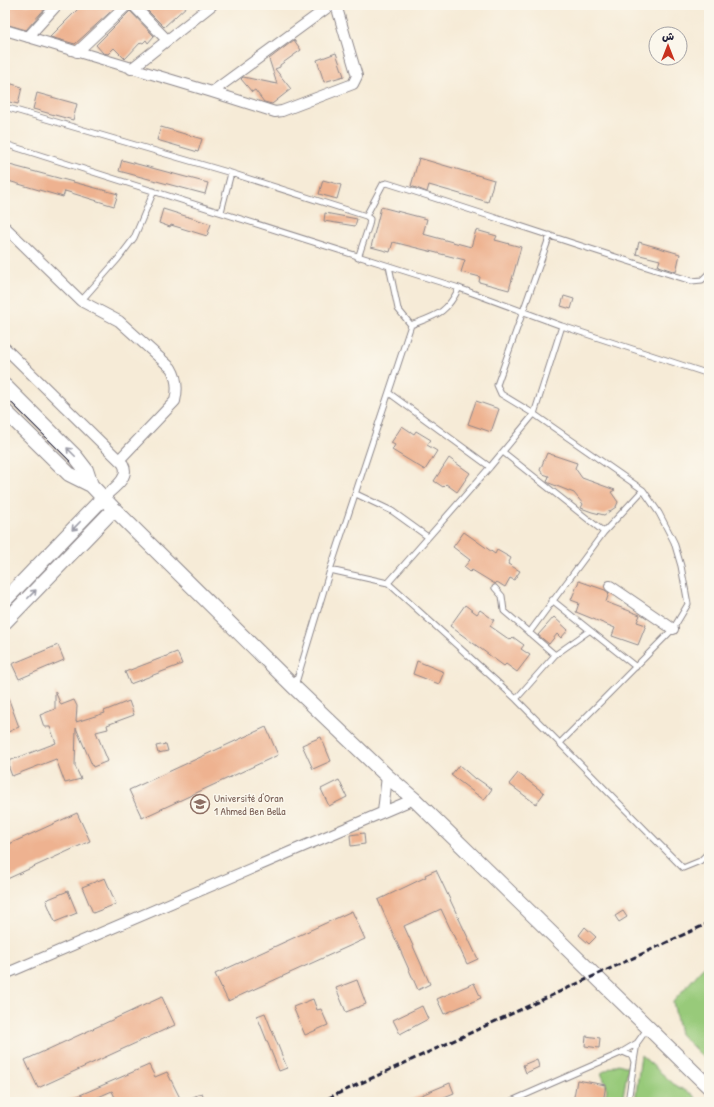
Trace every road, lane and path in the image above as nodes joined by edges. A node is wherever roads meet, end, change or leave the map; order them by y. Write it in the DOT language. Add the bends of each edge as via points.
graph roads {
  1 [pos="57,5"];
  2 [pos="127,5"];
  3 [pos="132,5"];
  4 [pos="212,5"];
  5 [pos="331,5"];
  6 [pos="336,5"];
  7 [pos="5,30"];
  8 [pos="28,37"];
  9 [pos="167,40"];
  10 [pos="77,52"];
  11 [pos="131,69"];
  12 [pos="212,92"];
  13 [pos="5,107"];
  14 [pos="5,144"];
  15 [pos="231,173"];
  16 [pos="154,190"];
  17 [pos="221,212"];
  18 [pos="366,216"];
  19 [pos="5,227"];
  20 [pos="550,235"];
  21 [pos="358,258"];
  22 [pos="389,266"];
  23 [pos="709,274"];
  24 [pos="459,288"];
  25 [pos="81,301"];
  26 [pos="523,311"];
  27 [pos="411,325"];
  28 [pos="562,326"];
  29 [pos="5,348"];
  30 [pos="709,374"];
  31 [pos="5,386"];
  32 [pos="389,393"];
  33 [pos="5,410"];
  34 [pos="534,414"];
  35 [pos="503,452"];
  36 [pos="119,460"];
  37 [pos="490,467"];
  38 [pos="91,485"];
  39 [pos="643,490"];
  40 [pos="356,494"];
  41 [pos="103,498"];
  42 [pos="114,509"];
  43 [pos="604,532"];
  44 [pos="428,537"];
  45 [pos="330,570"];
  46 [pos="388,583"];
  47 [pos="610,586"];
  48 [pos="495,588"];
  49 [pos="5,600"];
  50 [pos="552,600"];
  51 [pos="5,622"];
  52 [pos="673,629"];
  53 [pos="589,631"];
  54 [pos="529,633"];
  55 [pos="555,655"];
  56 [pos="636,667"];
  57 [pos="294,687"];
  58 [pos="516,699"];
  59 [pos="560,743"];
  60 [pos="387,776"];
  61 [pos="414,799"];
  62 [pos="383,812"];
  63 [pos="709,852"];
  64 [pos="5,974"];
  65 [pos="648,1028"];
  66 [pos="637,1043"];
  67 [pos="620,1053"];
  68 [pos="634,1062"];
  69 [pos="709,1087"];
  70 [pos="509,1102"];
  71 [pos="628,1102"];
  1 -- 8 [label="street"];
  2 -- 10 [label="street"];
  3 -- 9 [label="street"];
  4 -- 9 [label="street"];
  5 -- 12 [label="street"];
  6 -- 12 [label="street" via="357,76 353,84 275,112"];
  7 -- 8 [label="street"];
  8 -- 10 [label="street"];
  9 -- 11 [label="street"];
  10 -- 11 [label="street"];
  11 -- 12 [label="street"];
  13 -- 15 [label="lane"];
  14 -- 16 [label="lane"];
  15 -- 17 [label="lane"];
  15 -- 18 [label="lane"];
  16 -- 17 [label="lane"];
  16 -- 25 [label="lane" via="134,238"];
  17 -- 21 [label="lane"];
  18 -- 20 [label="lane" via="383,184 387,183"];
  18 -- 21 [label="lane" via="370,219 369,225"];
  19 -- 25 [label="street"];
  20 -- 23 [label="lane" via="594,252 692,281 702,280"];
  20 -- 26 [label="lane"];
  21 -- 22 [label="lane"];
  22 -- 24 [label="lane"];
  22 -- 27 [label="lane" via="398,309"];
  24 -- 26 [label="lane"];
  24 -- 27 [label="lane" via="451,303 440,314"];
  25 -- 36 [label="street" via="120,321 170,368 176,381 177,395 171,407"];
  26 -- 28 [label="lane"];
  26 -- 34 [label="lane" via="497,385 501,394"];
  27 -- 32 [label="lane"];
  28 -- 30 [label="lane"];
  28 -- 34 [label="lane"];
  29 -- 36 [label="street"];
  38 -- 31 [label="main road, one-way" via="82,463"];
  32 -- 37 [label="lane"];
  32 -- 40 [label="lane"];
  33 -- 38 [label="main road" via="70,474"];
  34 -- 35 [label="lane"];
  34 -- 39 [label="lane"];
  35 -- 37 [label="lane"];
  35 -- 43 [label="lane"];
  36 -- 41 [label="street" via="125,468 124,478"];
  37 -- 44 [label="lane"];
  38 -- 41 [label="main road"];
  39 -- 43 [label="lane"];
  39 -- 52 [label="lane" via="674,542 682,566 688,604"];
  40 -- 44 [label="lane" via="392,511"];
  40 -- 45 [label="lane"];
  41 -- 42 [label="main road"];
  41 -- 49 [label="main road, one-way"];
  51 -- 42 [label="main road, one-way"];
  42 -- 57 [label="main road"];
  43 -- 50 [label="lane"];
  44 -- 46 [label="lane"];
  45 -- 46 [label="lane"];
  45 -- 57 [label="lane"];
  46 -- 58 [label="lane"];
  47 -- 52 [label="street"];
  48 -- 54 [label="lane" via="502,596 504,611"];
  50 -- 53 [label="lane"];
  50 -- 54 [label="lane"];
  52 -- 56 [label="lane"];
  53 -- 55 [label="lane"];
  53 -- 56 [label="lane"];
  54 -- 55 [label="lane"];
  55 -- 58 [label="lane"];
  56 -- 59 [label="lane"];
  57 -- 60 [label="main road"];
  58 -- 59 [label="lane"];
  59 -- 63 [label="lane" via="683,868 700,861"];
  60 -- 61 [label="main road"];
  60 -- 62 [label="street"];
  61 -- 62 [label="street"];
  61 -- 65 [label="main road"];
  62 -- 64 [label="street"];
  65 -- 66 [label="lane"];
  65 -- 69 [label="main road"];
  66 -- 67 [label="lane"];
  66 -- 68 [label="lane"];
  67 -- 68 [label="lane" via="629,1054"];
  67 -- 70 [label="lane"];
  68 -- 71 [label="lane"];
}
